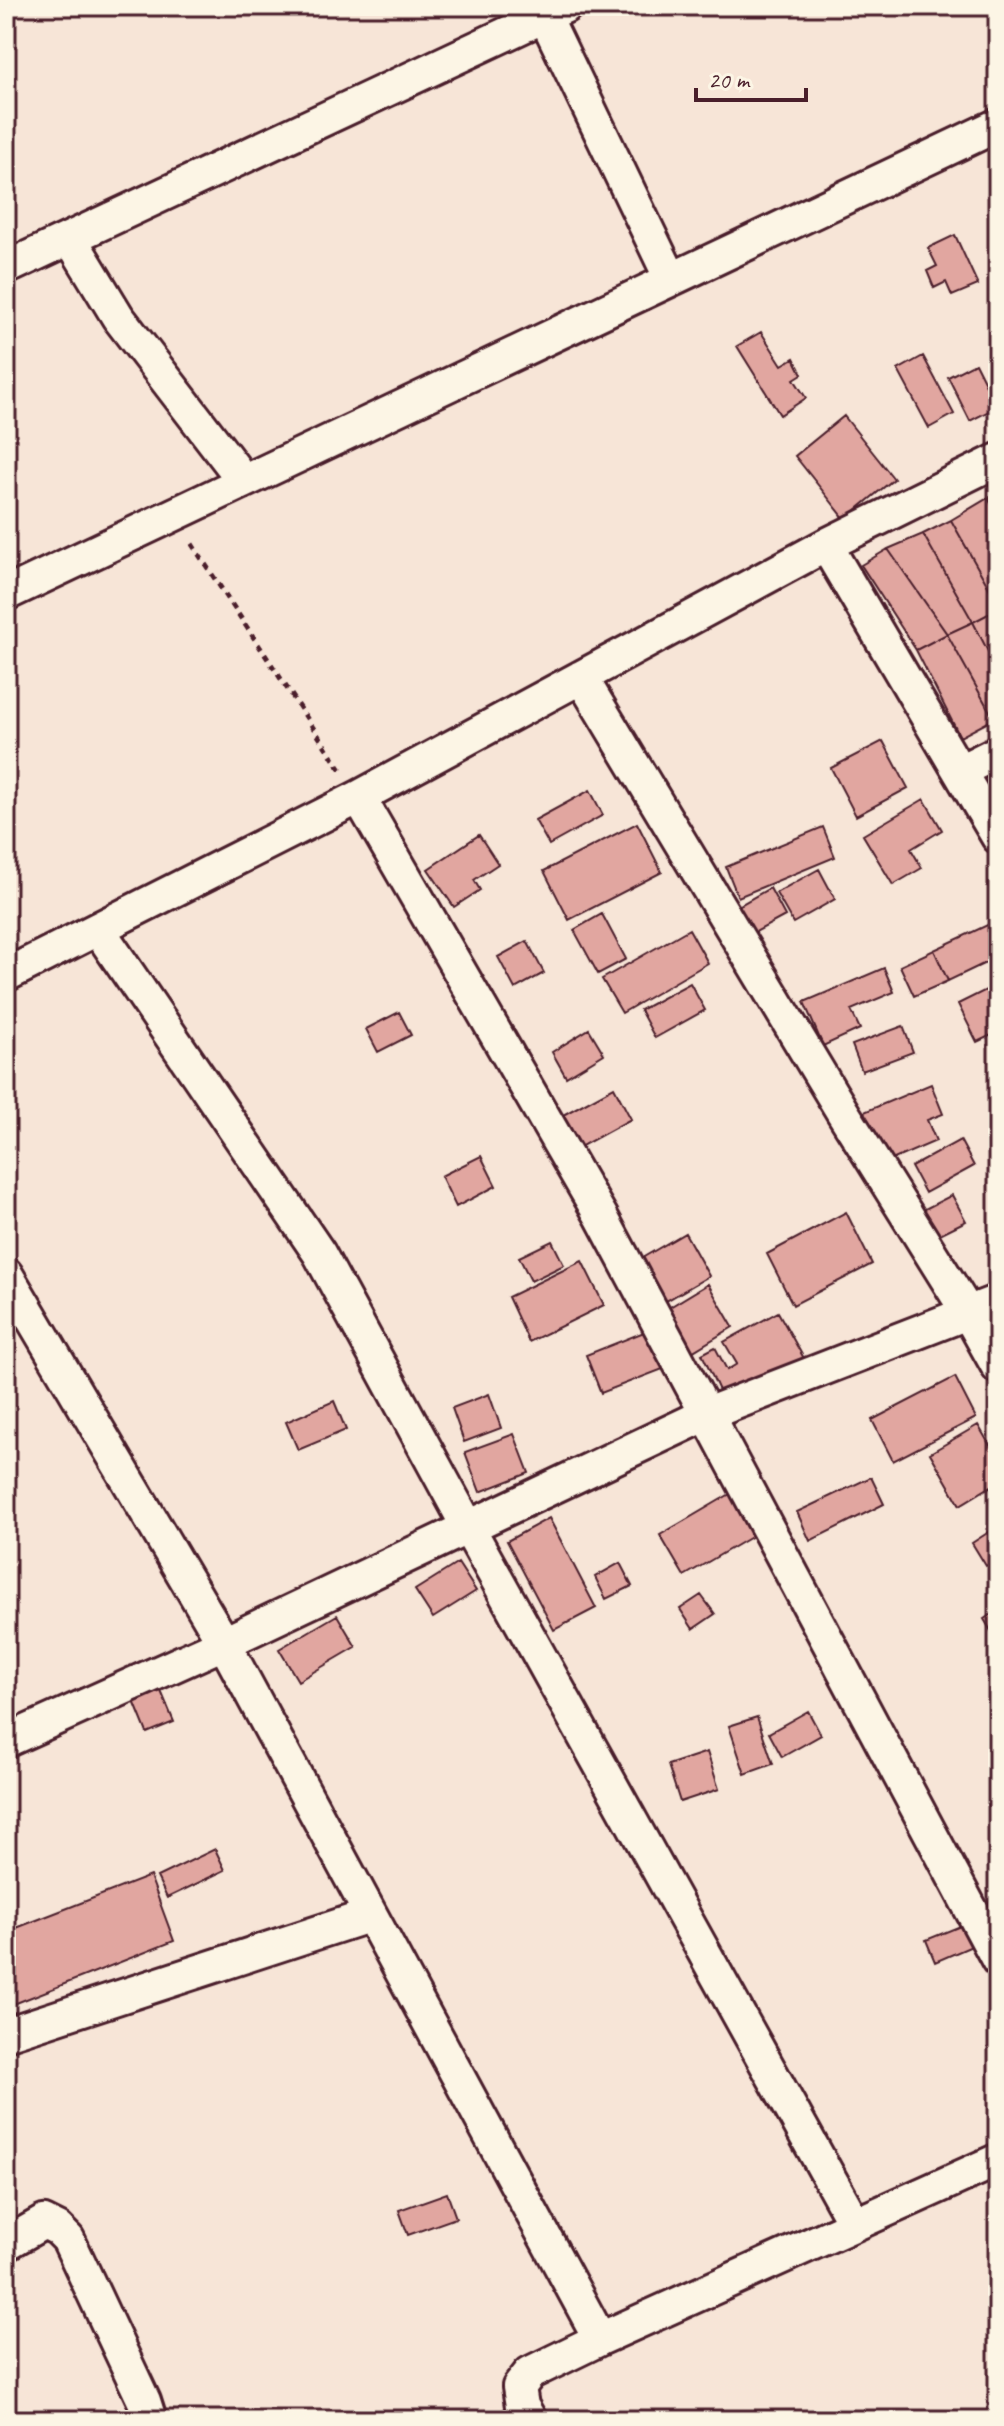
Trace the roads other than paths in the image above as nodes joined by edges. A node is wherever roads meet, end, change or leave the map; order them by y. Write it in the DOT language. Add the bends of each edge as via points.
graph roads {
  1 [pos="550,9"];
  2 [pos="998,125"];
  3 [pos="70,238"];
  4 [pos="6,268"];
  5 [pos="671,279"];
  6 [pos="998,460"];
  7 [pos="244,481"];
  8 [pos="826,545"];
  9 [pos="6,594"];
  10 [pos="581,677"];
  11 [pos="998,752"];
  12 [pos="960,771"];
  13 [pos="359,797"];
  14 [pos="998,837"];
  15 [pos="98,929"];
  16 [pos="6,975"];
  17 [pos="6,1274"];
  18 [pos="998,1301"];
  19 [pos="968,1313"];
  20 [pos="998,1367"];
  21 [pos="707,1414"];
  22 [pos="468,1527"];
  23 [pos="224,1643"];
  24 [pos="6,1741"];
  25 [pos="371,1915"];
  26 [pos="998,1960"];
  27 [pos="6,2034"];
  28 [pos="998,2160"];
  29 [pos="855,2224"];
  30 [pos="6,2244"];
  31 [pos="600,2339"];
  32 [pos="150,2420"];
  33 [pos="530,2420"];
  1 -- 3 [label="street"];
  1 -- 5 [label="street"];
  2 -- 5 [label="street"];
  3 -- 4 [label="street"];
  3 -- 7 [label="street" via="118,317"];
  5 -- 7 [label="street"];
  6 -- 8 [label="street"];
  7 -- 9 [label="street"];
  8 -- 10 [label="street"];
  8 -- 12 [label="street"];
  10 -- 13 [label="street"];
  10 -- 19 [label="street"];
  11 -- 12 [label="street"];
  12 -- 14 [label="street"];
  13 -- 15 [label="street"];
  13 -- 21 [label="street" via="601,1216"];
  15 -- 16 [label="street"];
  15 -- 22 [label="street" via="319,1253"];
  17 -- 23 [label="street"];
  18 -- 19 [label="street"];
  19 -- 20 [label="street"];
  19 -- 21 [label="street"];
  21 -- 22 [label="street"];
  21 -- 26 [label="street"];
  22 -- 23 [label="street"];
  22 -- 29 [label="street"];
  23 -- 24 [label="street"];
  23 -- 25 [label="street"];
  25 -- 27 [label="street"];
  25 -- 31 [label="street"];
  28 -- 29 [label="street"];
  29 -- 31 [label="street"];
  30 -- 32 [label="street" via="44,2222 68,2239"];
  31 -- 33 [label="street" via="530,2373 519,2387"];
}
